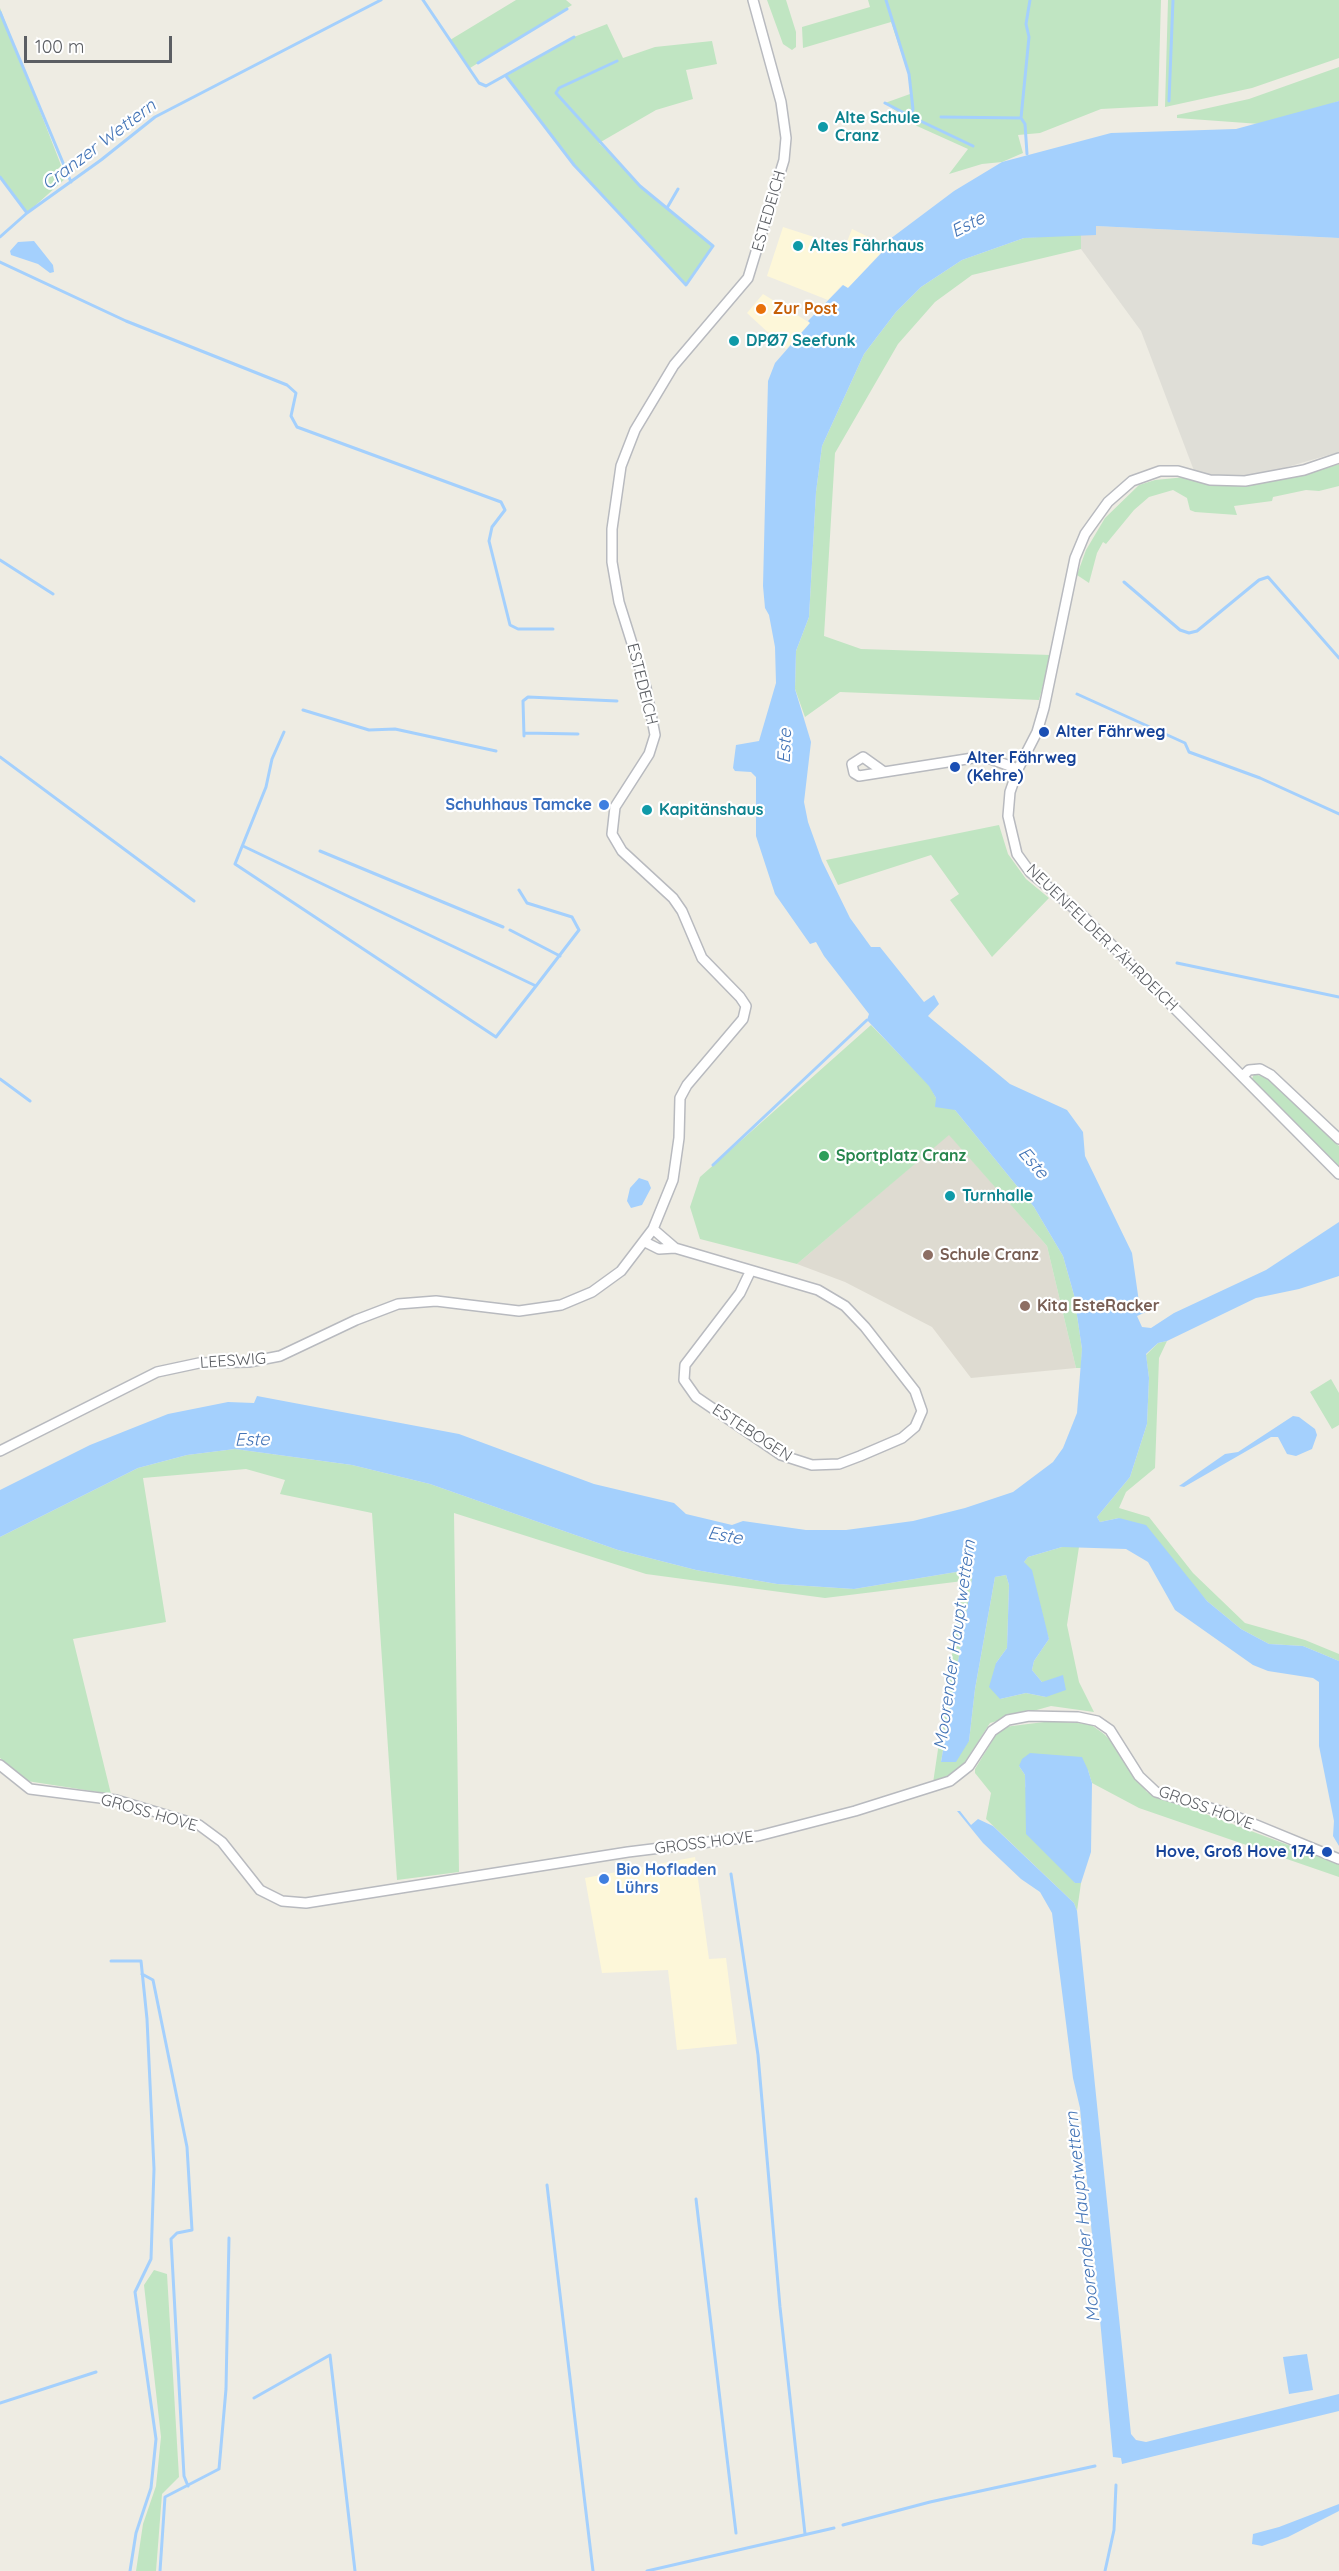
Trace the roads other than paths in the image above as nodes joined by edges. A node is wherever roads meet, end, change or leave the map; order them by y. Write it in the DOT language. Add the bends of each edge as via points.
graph roads {
  1 [pos="753,0"];
  2 [pos="1339,458"];
  3 [pos="1018,769"];
  4 [pos="884,772"];
  5 [pos="1243,1076"];
  6 [pos="1339,1139"];
  7 [pos="1339,1174"];
  8 [pos="653,1229"];
  9 [pos="645,1242"];
  10 [pos="675,1248"];
  11 [pos="750,1272"];
  12 [pos="545,1309"];
  13 [pos="0,1451"];
  14 [pos="0,1765"];
  15 [pos="1339,1859"];
  1 -- 8 [label="street, ESTEDEICH" via="781,102 786,138 784,160 748,278 674,365 635,430 621,466 612,528 612,562 619,602 646,688 655,735 649,754 615,807 612,834 622,851 673,898 702,958 746,1006 743,1019 687,1085 681,1098 673,1180"];
  2 -- 3 [label="street, NEUENFELDER FÄHRDEICH" via="1304,470 1245,481 1210,480 1178,471 1160,471 1140,477 1116,495 1093,521 1075,558 1044,708"];
  3 -- 4 [label="street" via="973,758"];
  3 -- 5 [label="street, NEUENFELDER FÄHRDEICH" via="1010,792 1008,816 1017,854 1030,872 1081,914"];
  5 -- 6 [label="street" via="1249,1070 1260,1069 1271,1075"];
  5 -- 7 [label="street, NEUENFELDER FÄHRDEICH"];
  8 -- 9 [label="street, ESTEDEICH"];
  8 -- 10 [label="street, ESTEBOGEN"];
  9 -- 10 [label="street, ESTEBOGEN" via="658,1249"];
  9 -- 12 [label="street, ESTEDEICH" via="624,1268 606,1282 581,1298"];
  10 -- 11 [label="street, ESTEBOGEN"];
  11 -- 11 [label="street, ESTEBOGEN" via="818,1290 858,1318 915,1391 922,1411 915,1427 902,1438 839,1464 812,1466 781,1455 696,1397 684,1380 685,1365 740,1293"];
  12 -- 13 [label="street, LEESWIG" via="519,1311 436,1301 398,1304 280,1356 249,1362 198,1363 158,1372"];
  14 -- 15 [label="street, GROSS HOVE" via="30,1788 116,1800 199,1825 222,1842 260,1890 282,1901 306,1903 628,1852 735,1841 812,1823 950,1781 969,1766 992,1731 1008,1720 1078,1716 1097,1721 1110,1730 1143,1780 1156,1791 1227,1813"];
}
